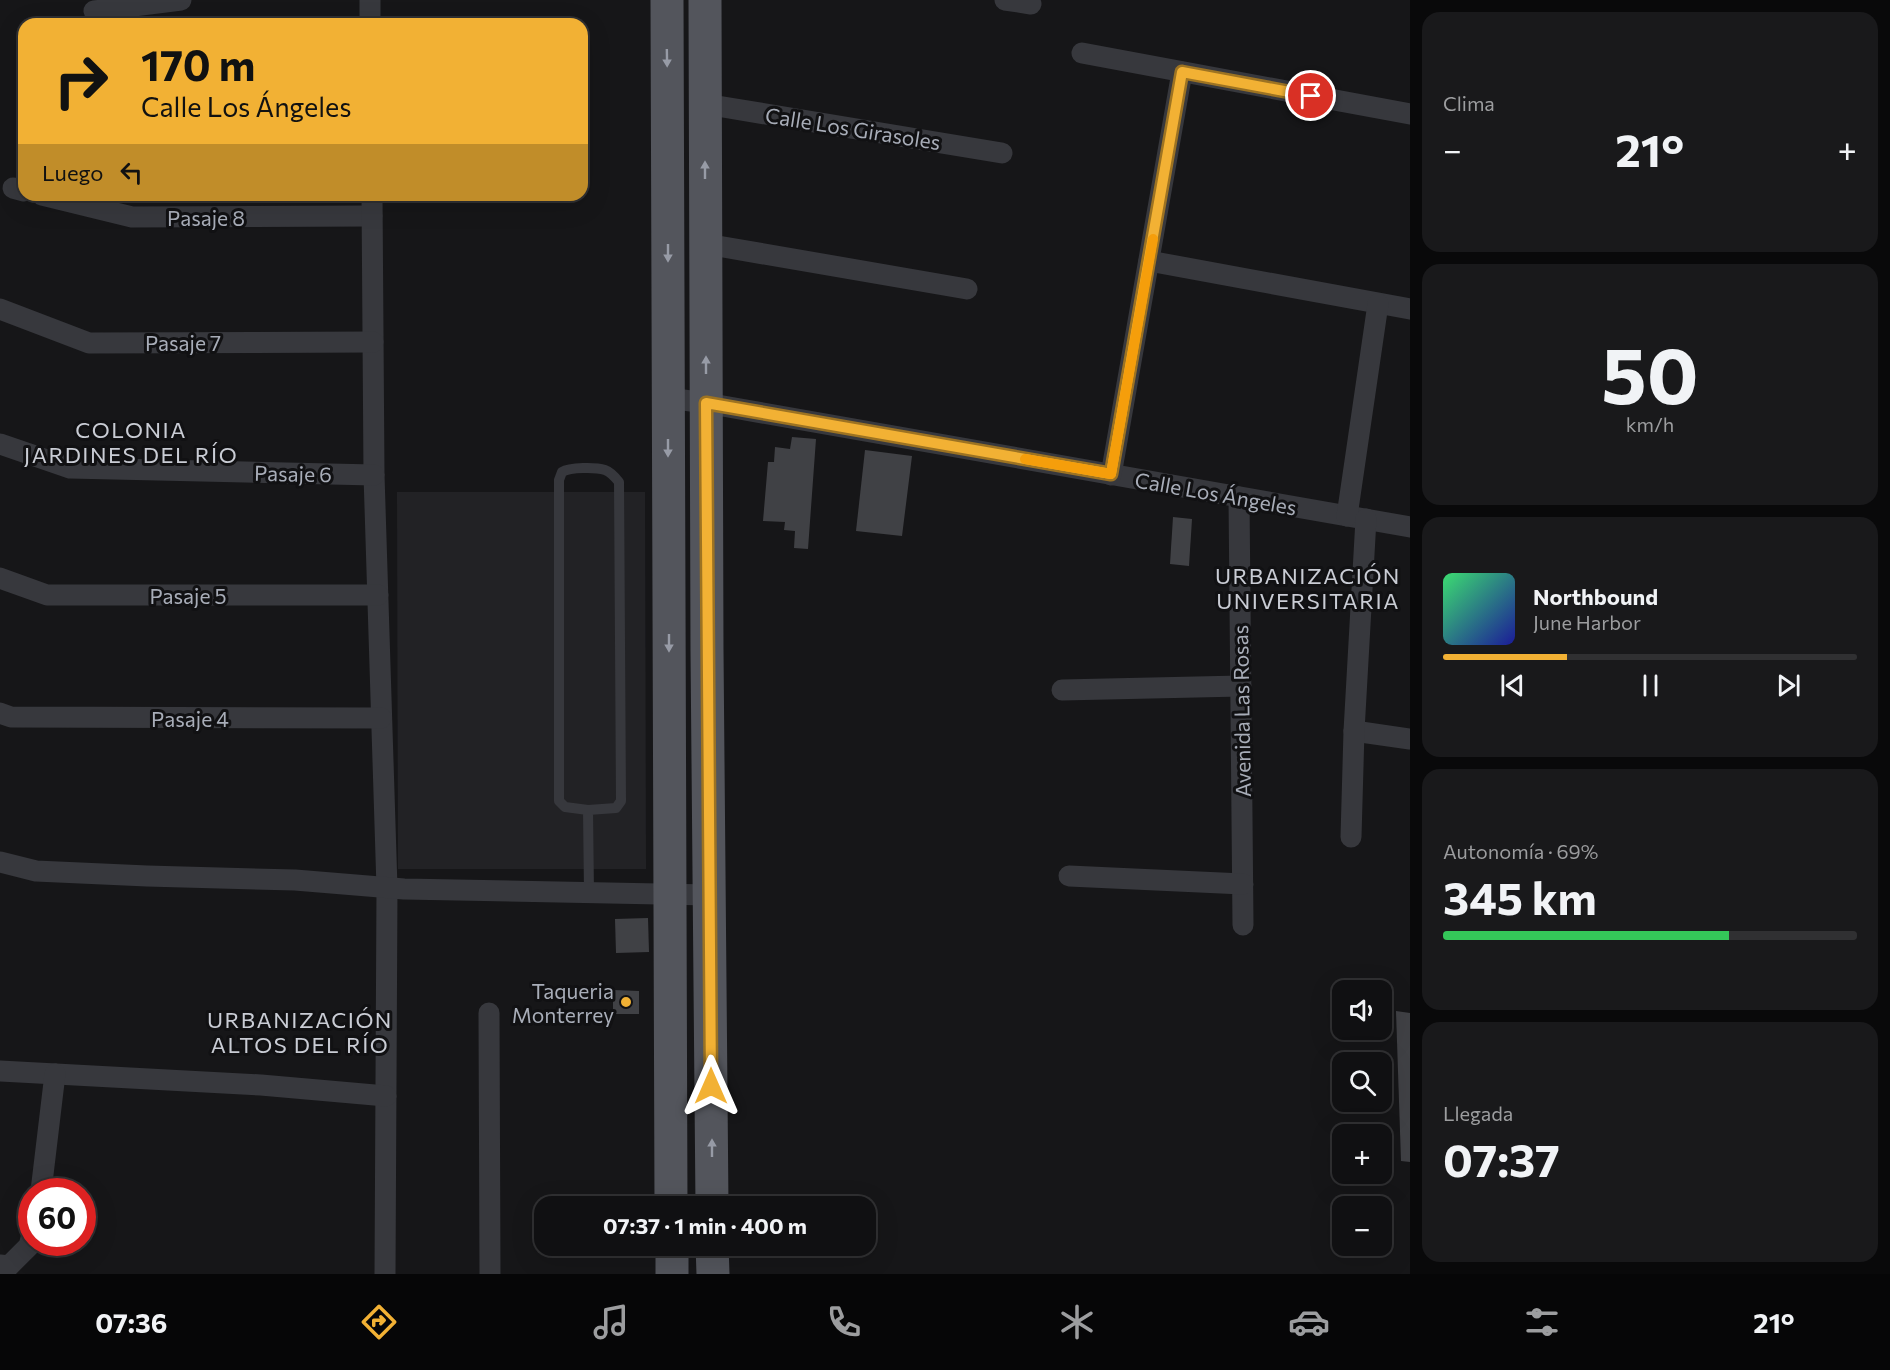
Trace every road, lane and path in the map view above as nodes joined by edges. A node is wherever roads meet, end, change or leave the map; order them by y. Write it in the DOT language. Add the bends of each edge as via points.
graph roads {
  1 [pos="181,0"];
  2 [pos="370,0"];
  3 [pos="666,0"];
  4 [pos="705,0"];
  5 [pos="1005,0"];
  6 [pos="1031,4"];
  7 [pos="94,11"];
  8 [pos="370,18"];
  9 [pos="1082,53"];
  10 [pos="1182,72"];
  11 [pos="705,104"];
  12 [pos="1410,114"];
  13 [pos="1002,153"];
  14 [pos="67,201"];
  15 [pos="372,201"];
  16 [pos="372,216"];
  17 [pos="706,244"];
  18 [pos="1149,261"];
  19 [pos="968,289"];
  20 [pos="1378,304"];
  21 [pos="0,309"];
  22 [pos="1410,309"];
  23 [pos="373,342"];
  24 [pos="668,398"];
  25 [pos="706,403"];
  26 [pos="0,444"];
  27 [pos="1111,474"];
  28 [pos="374,475"];
  29 [pos="1239,497"];
  30 [pos="1357,518"];
  31 [pos="1410,527"];
  32 [pos="0,578"];
  33 [pos="378,595"];
  34 [pos="1241,686"];
  35 [pos="1062,690"];
  36 [pos="0,713"];
  37 [pos="381,718"];
  38 [pos="1354,731"];
  39 [pos="1410,739"];
  40 [pos="588,810"];
  41 [pos="1351,837"];
  42 [pos="0,862"];
  43 [pos="1069,876"];
  44 [pos="1243,884"];
  45 [pos="387,888"];
  46 [pos="589,892"];
  47 [pos="670,894"];
  48 [pos="710,895"];
  49 [pos="1243,925"];
  50 [pos="489,1013"];
  51 [pos="0,1071"];
  52 [pos="55,1074"];
  53 [pos="386,1096"];
  54 [pos="43,1178"];
  55 [pos="671,1196"];
  56 [pos="712,1196"];
  57 [pos="19,1256"];
  58 [pos="672,1256"];
  59 [pos="712,1256"];
  60 [pos="0,1265"];
  61 [pos="385,1274"];
  62 [pos="490,1274"];
  63 [pos="672,1274"];
  64 [pos="713,1274"];
  1 -- 7 [label="street"];
  2 -- 8 [label="street"];
  3 -- 24 [label="main road, one-way"];
  4 -- 11 [label="main road"];
  5 -- 6 [label="street"];
  9 -- 10 [label="street"];
  10 -- 12 [label="street"];
  10 -- 18 [label="street"];
  11 -- 13 [label="street, Calle Los Girasoles"];
  17 -- 11 [label="main road, one-way"];
  14 -- 16 [label="street, Pasaje 8" via="132,217"];
  15 -- 16 [label="street"];
  16 -- 23 [label="street"];
  17 -- 19 [label="street"];
  25 -- 17 [label="main road, one-way"];
  18 -- 20 [label="street"];
  18 -- 27 [label="street"];
  20 -- 22 [label="street"];
  20 -- 30 [label="street"];
  21 -- 23 [label="street, Pasaje 7" via="89,343"];
  23 -- 28 [label="street"];
  24 -- 25 [label="street, Calle Los Ángeles"];
  24 -- 47 [label="main road, one-way"];
  25 -- 27 [label="street, Calle Los Ángeles"];
  25 -- 48 [label="main road"];
  26 -- 28 [label="street, Pasaje 6" via="70,468"];
  27 -- 29 [label="street, Calle Los Ángeles"];
  28 -- 33 [label="street"];
  29 -- 30 [label="street, Calle Los Ángeles"];
  29 -- 34 [label="street, Avenida Las Rosas"];
  30 -- 31 [label="street, Calle Los Ángeles"];
  30 -- 38 [label="street"];
  32 -- 33 [label="street, Pasaje 5" via="47,595"];
  33 -- 37 [label="street"];
  34 -- 35 [label="street"];
  34 -- 44 [label="street, Avenida Las Rosas"];
  36 -- 37 [label="street, Pasaje 4" via="11,717"];
  37 -- 45 [label="street"];
  38 -- 39 [label="street"];
  38 -- 41 [label="street"];
  40 -- 40 [label="lane" via="616,808 621,801 619,482 604,470 568,468 560,480 559,801 565,807"];
  40 -- 46 [label="lane"];
  42 -- 45 [label="street" via="36,871 296,880"];
  43 -- 44 [label="street"];
  44 -- 49 [label="street, Avenida Las Rosas"];
  45 -- 46 [label="street"];
  45 -- 53 [label="street"];
  46 -- 47 [label="street"];
  47 -- 48 [label="street"];
  47 -- 55 [label="main road"];
  56 -- 48 [label="main road, one-way"];
  50 -- 62 [label="street"];
  51 -- 52 [label="street"];
  52 -- 53 [label="street"];
  52 -- 54 [label="street"];
  53 -- 61 [label="street"];
  57 -- 60 [label="street" via="9,1266"];
  58 -- 63 [label="main road"];
  59 -- 64 [label="main road"];
}
